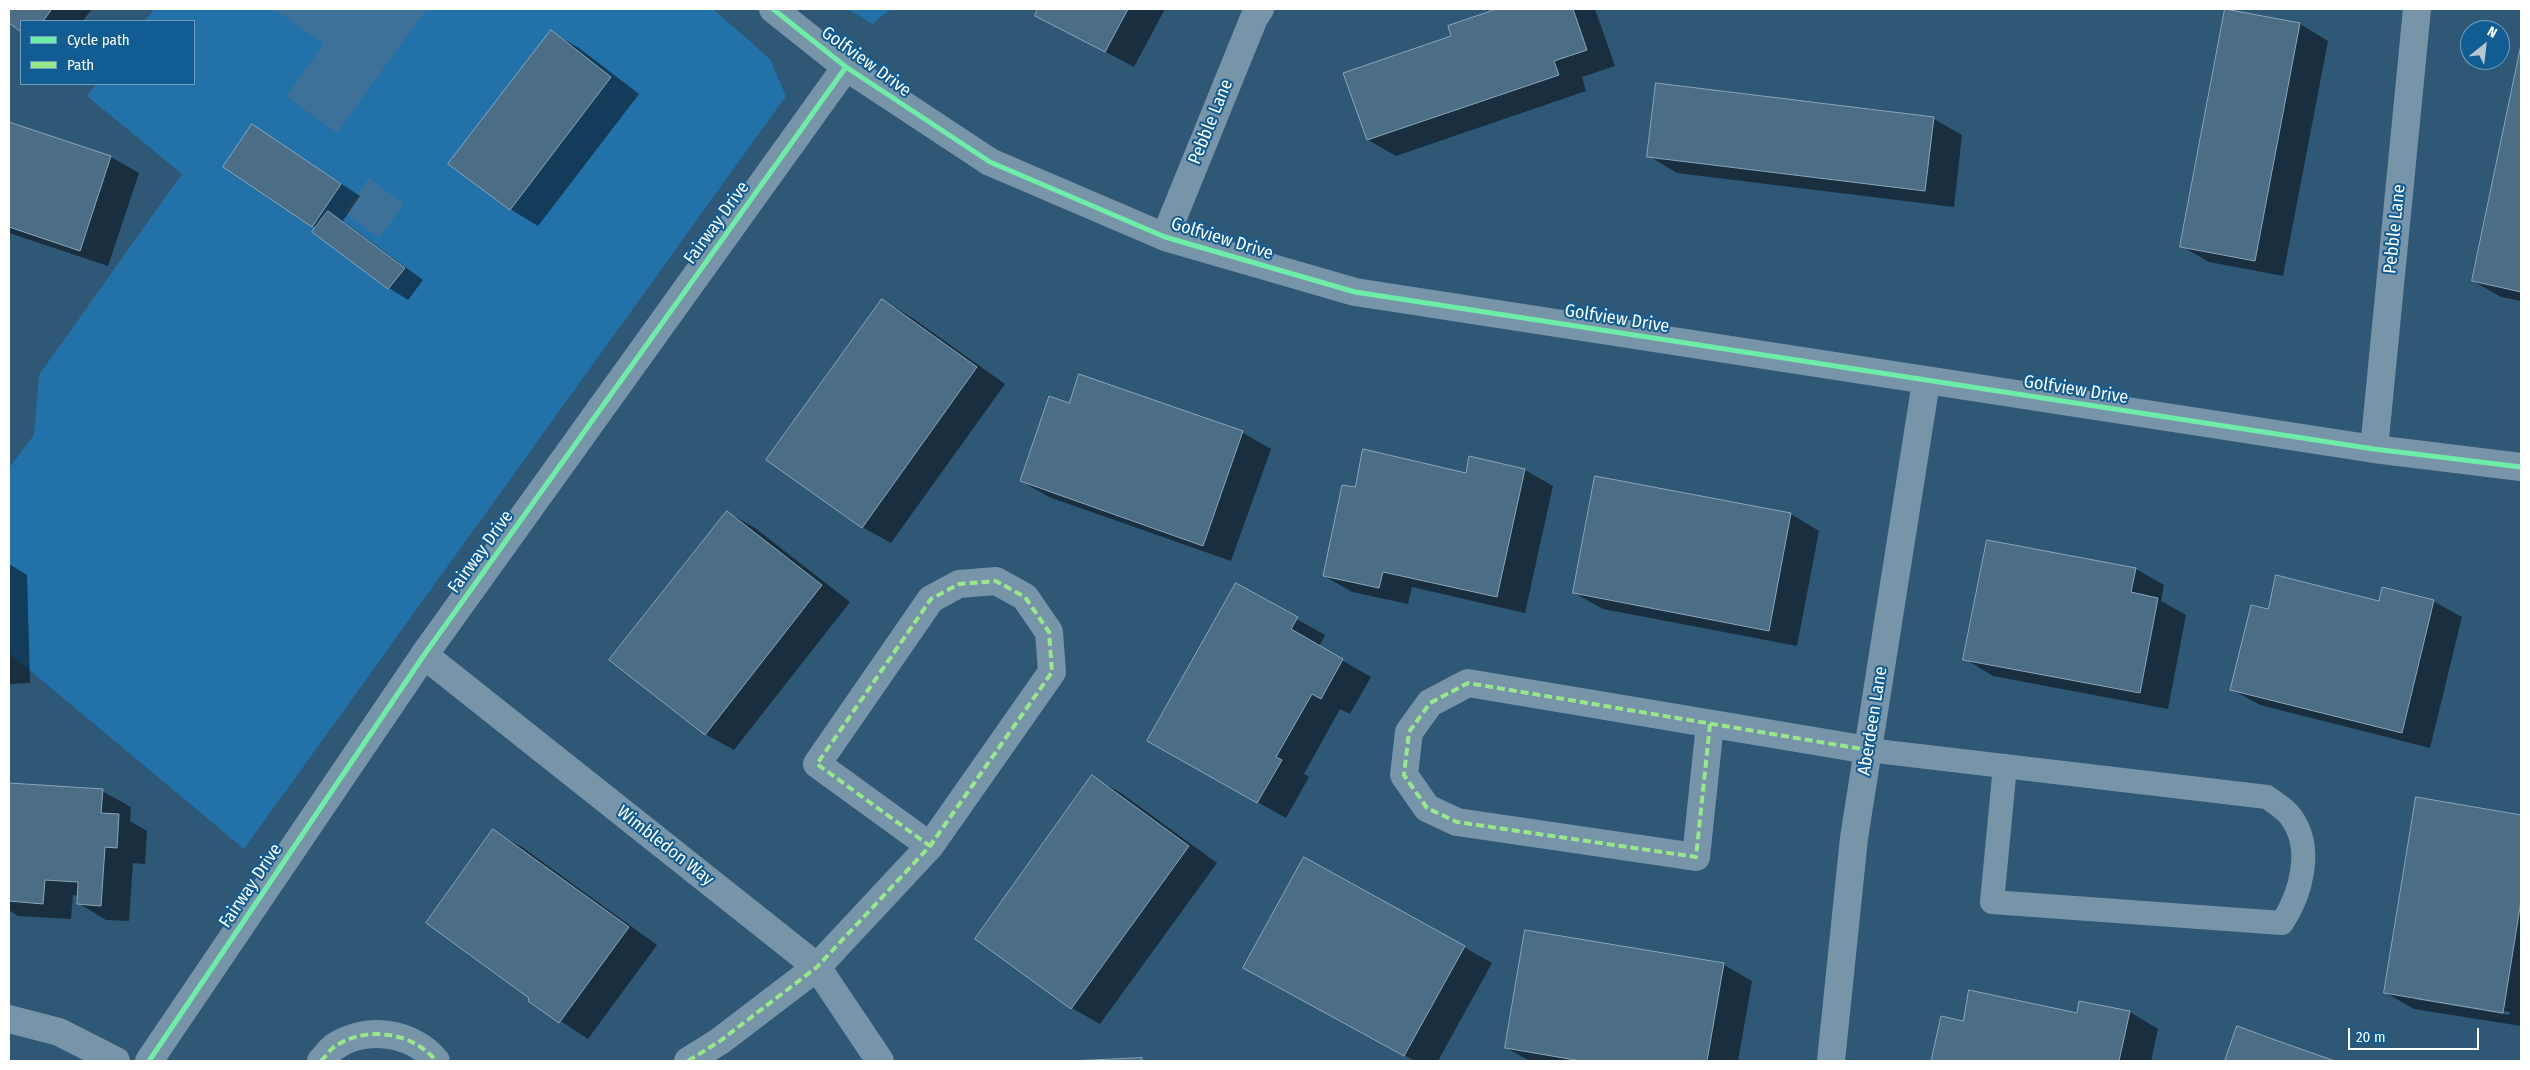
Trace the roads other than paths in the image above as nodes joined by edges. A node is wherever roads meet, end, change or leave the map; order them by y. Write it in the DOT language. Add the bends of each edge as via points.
graph roads {
  1 [pos="773,9"];
  2 [pos="1260,9"];
  3 [pos="2417,9"];
  4 [pos="846,67"];
  5 [pos="1165,237"];
  6 [pos="1926,382"];
  7 [pos="2374,449"];
  8 [pos="2521,467"];
  9 [pos="424,655"];
  10 [pos="1710,724"];
  11 [pos="1868,750"];
  12 [pos="2006,766"];
  13 [pos="930,846"];
  14 [pos="817,967"];
  15 [pos="9,1019"];
  16 [pos="116,1061"];
  17 [pos="149,1061"];
  18 [pos="321,1061"];
  19 [pos="436,1061"];
  20 [pos="688,1061"];
  21 [pos="880,1061"];
  22 [pos="1831,1061"];
  1 -- 4 [label="street, Golfview Drive"];
  2 -- 5 [label="street, Pebble Lane"];
  3 -- 7 [label="street, Pebble Lane"];
  4 -- 5 [label="street, Golfview Drive" via="990,162"];
  4 -- 9 [label="street, Fairway Drive"];
  5 -- 6 [label="street, Golfview Drive" via="1356,292"];
  6 -- 7 [label="street, Golfview Drive"];
  6 -- 11 [label="street, Aberdeen Lane"];
  7 -- 8 [label="street, Golfview Drive"];
  9 -- 14 [label="street, Wimbledon Way"];
  9 -- 17 [label="street, Fairway Drive"];
  10 -- 10 [label="street" via="1468,683 1430,703 1409,732 1404,775 1426,808 1457,822 1696,857"];
  10 -- 11 [label="street"];
  11 -- 12 [label="lane"];
  11 -- 22 [label="street, Aberdeen Lane" via="1854,838"];
  12 -- 12 [label="lane" via="2267,797 2291,816 2302,837 2300,887 2293,906 2282,923 1992,902"];
  13 -- 13 [label="street" via="1052,672 1049,632 1026,597 996,581 959,584 931,599 817,764"];
  13 -- 14 [label="street"];
  14 -- 20 [label="street" via="720,1041"];
  14 -- 21 [label="street, Wimbledon Way"];
  15 -- 16 [label="street" via="59,1032"];
  18 -- 19 [label="street" via="335,1047 358,1036 383,1033 409,1040 430,1053"];
}
